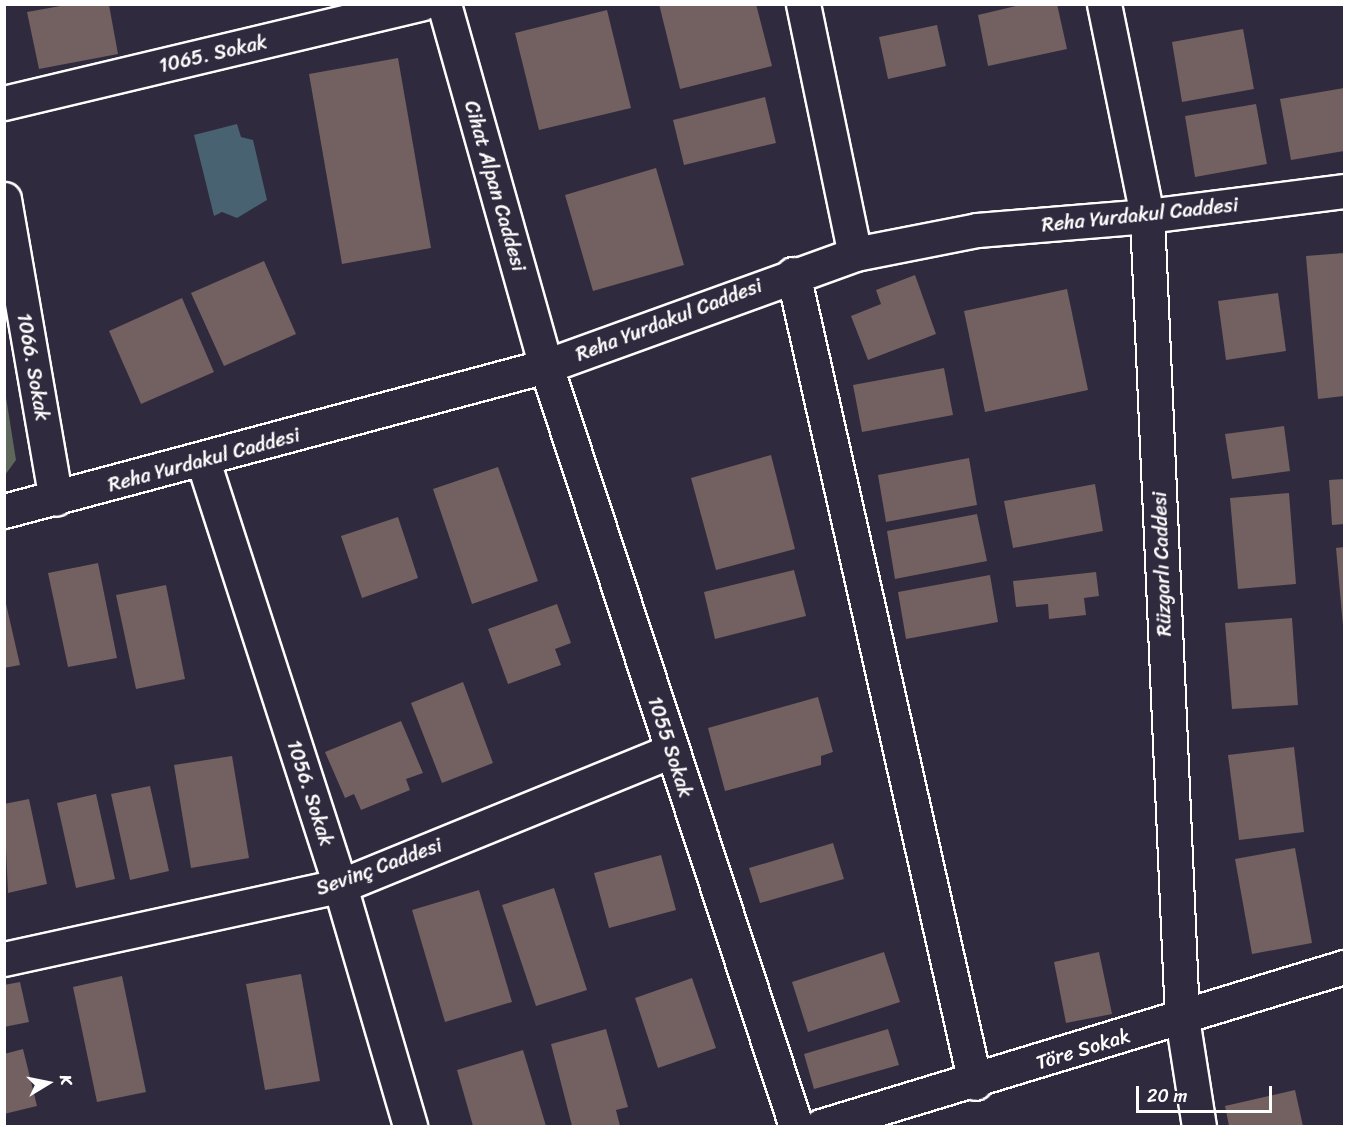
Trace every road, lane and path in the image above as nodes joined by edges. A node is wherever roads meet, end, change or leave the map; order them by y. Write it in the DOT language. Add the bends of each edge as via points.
graph roads {
  1 [pos="421,4"];
  2 [pos="444,4"];
  3 [pos="803,4"];
  4 [pos="1104,4"];
  5 [pos="4,103"];
  6 [pos="1344,191"];
  7 [pos="4,199"];
  8 [pos="1147,216"];
  9 [pos="855,254"];
  10 [pos="793,274"];
  11 [pos="546,366"];
  12 [pos="203,461"];
  13 [pos="56,499"];
  14 [pos="4,511"];
  15 [pos="671,751"];
  16 [pos="340,886"];
  17 [pos="4,959"];
  18 [pos="1344,967"];
  19 [pos="1182,1018"];
  20 [pos="975,1083"];
  21 [pos="410,1126"];
  22 [pos="796,1126"];
  23 [pos="821,1126"];
  24 [pos="1199,1126"];
  1 -- 5 [label="street, 1065. Sokak"];
  2 -- 11 [label="street, Cihat Alpan Caddesi"];
  3 -- 9 [label="street"];
  4 -- 8 [label="street, Rüzgarlı Caddesi"];
  6 -- 8 [label="street, Reha Yurdakul Caddesi"];
  7 -- 13 [label="street, 1066. Sokak"];
  8 -- 9 [label="street, Reha Yurdakul Caddesi" via="977,230"];
  8 -- 19 [label="street, Rüzgarlı Caddesi"];
  9 -- 10 [label="street, Reha Yurdakul Caddesi"];
  10 -- 11 [label="street, Reha Yurdakul Caddesi"];
  10 -- 20 [label="street"];
  11 -- 12 [label="street, Reha Yurdakul Caddesi"];
  11 -- 15 [label="street, 1055 Sokak"];
  12 -- 13 [label="street, Reha Yurdakul Caddesi"];
  12 -- 16 [label="street, 1056. Sokak"];
  13 -- 14 [label="street, Reha Yurdakul Caddesi"];
  15 -- 16 [label="street, Sevinç Caddesi"];
  15 -- 22 [label="street, 1055 Sokak"];
  16 -- 17 [label="street, Sevinç Caddesi"];
  16 -- 21 [label="street, 1056. Sokak"];
  18 -- 19 [label="street, Töre Sokak"];
  19 -- 20 [label="street, Töre Sokak"];
  19 -- 24 [label="street, Rüzgarlı Caddesi"];
  20 -- 23 [label="street, Töre Sokak"];
}
